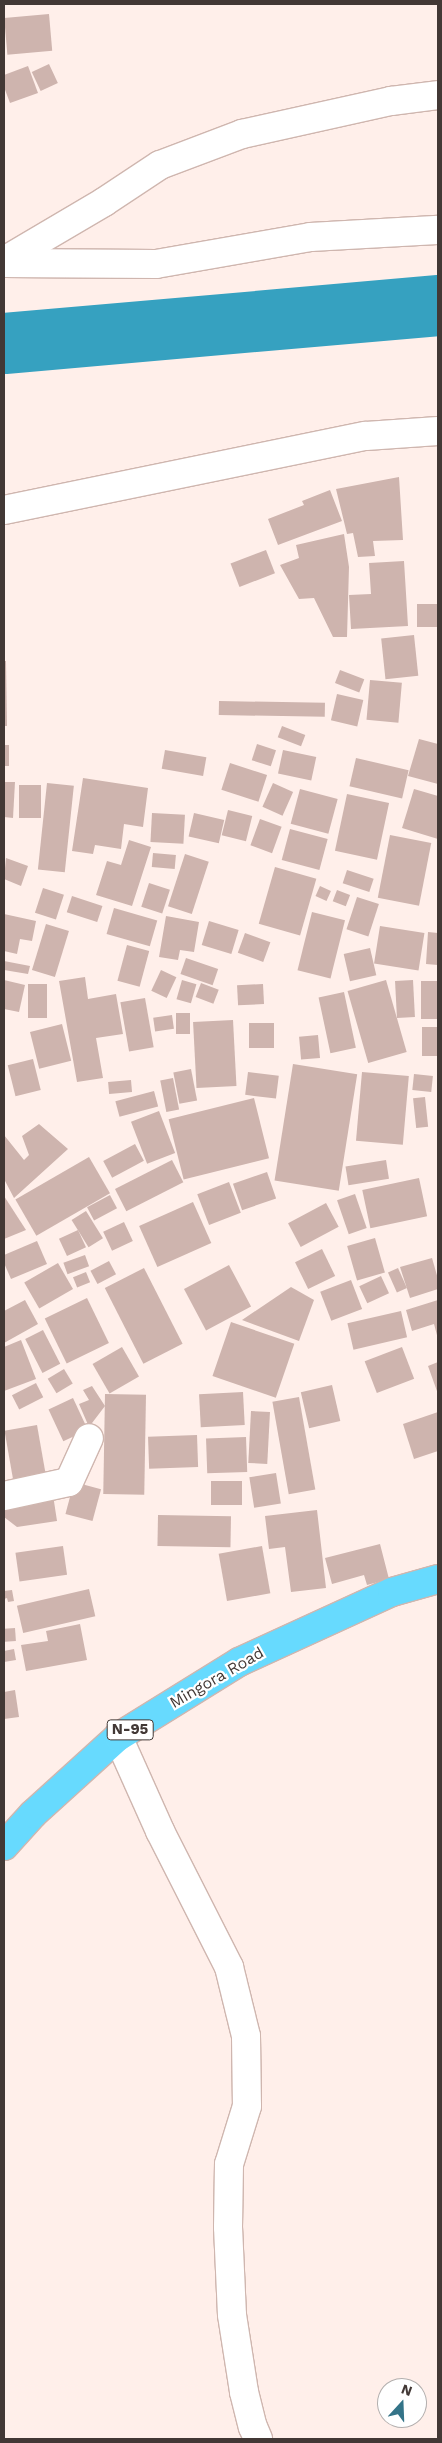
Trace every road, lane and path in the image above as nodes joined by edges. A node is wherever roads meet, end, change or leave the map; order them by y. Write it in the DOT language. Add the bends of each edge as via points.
graph roads {
  1 [pos="438,95"];
  2 [pos="438,230"];
  3 [pos="4,262"];
  4 [pos="438,431"];
  5 [pos="4,510"];
  6 [pos="89,1438"];
  7 [pos="4,1496"];
  8 [pos="438,1578"];
  9 [pos="118,1737"];
  10 [pos="4,1846"];
  11 [pos="258,2439"];
  1 -- 3 [label="street" via="392,101 242,134 170,161"];
  2 -- 3 [label="street" via="311,237 156,264"];
  4 -- 5 [label="street" via="366,436"];
  6 -- 7 [label="street" via="69,1482"];
  8 -- 9 [label="highway, Mingora Road / N-95" via="392,1592 239,1662"];
  9 -- 10 [label="highway, Mingora Road / N-95"];
  9 -- 11 [label="street" via="229,1968 246,2036 247,2106 229,2164 228,2227 232,2315 244,2392"];
}
